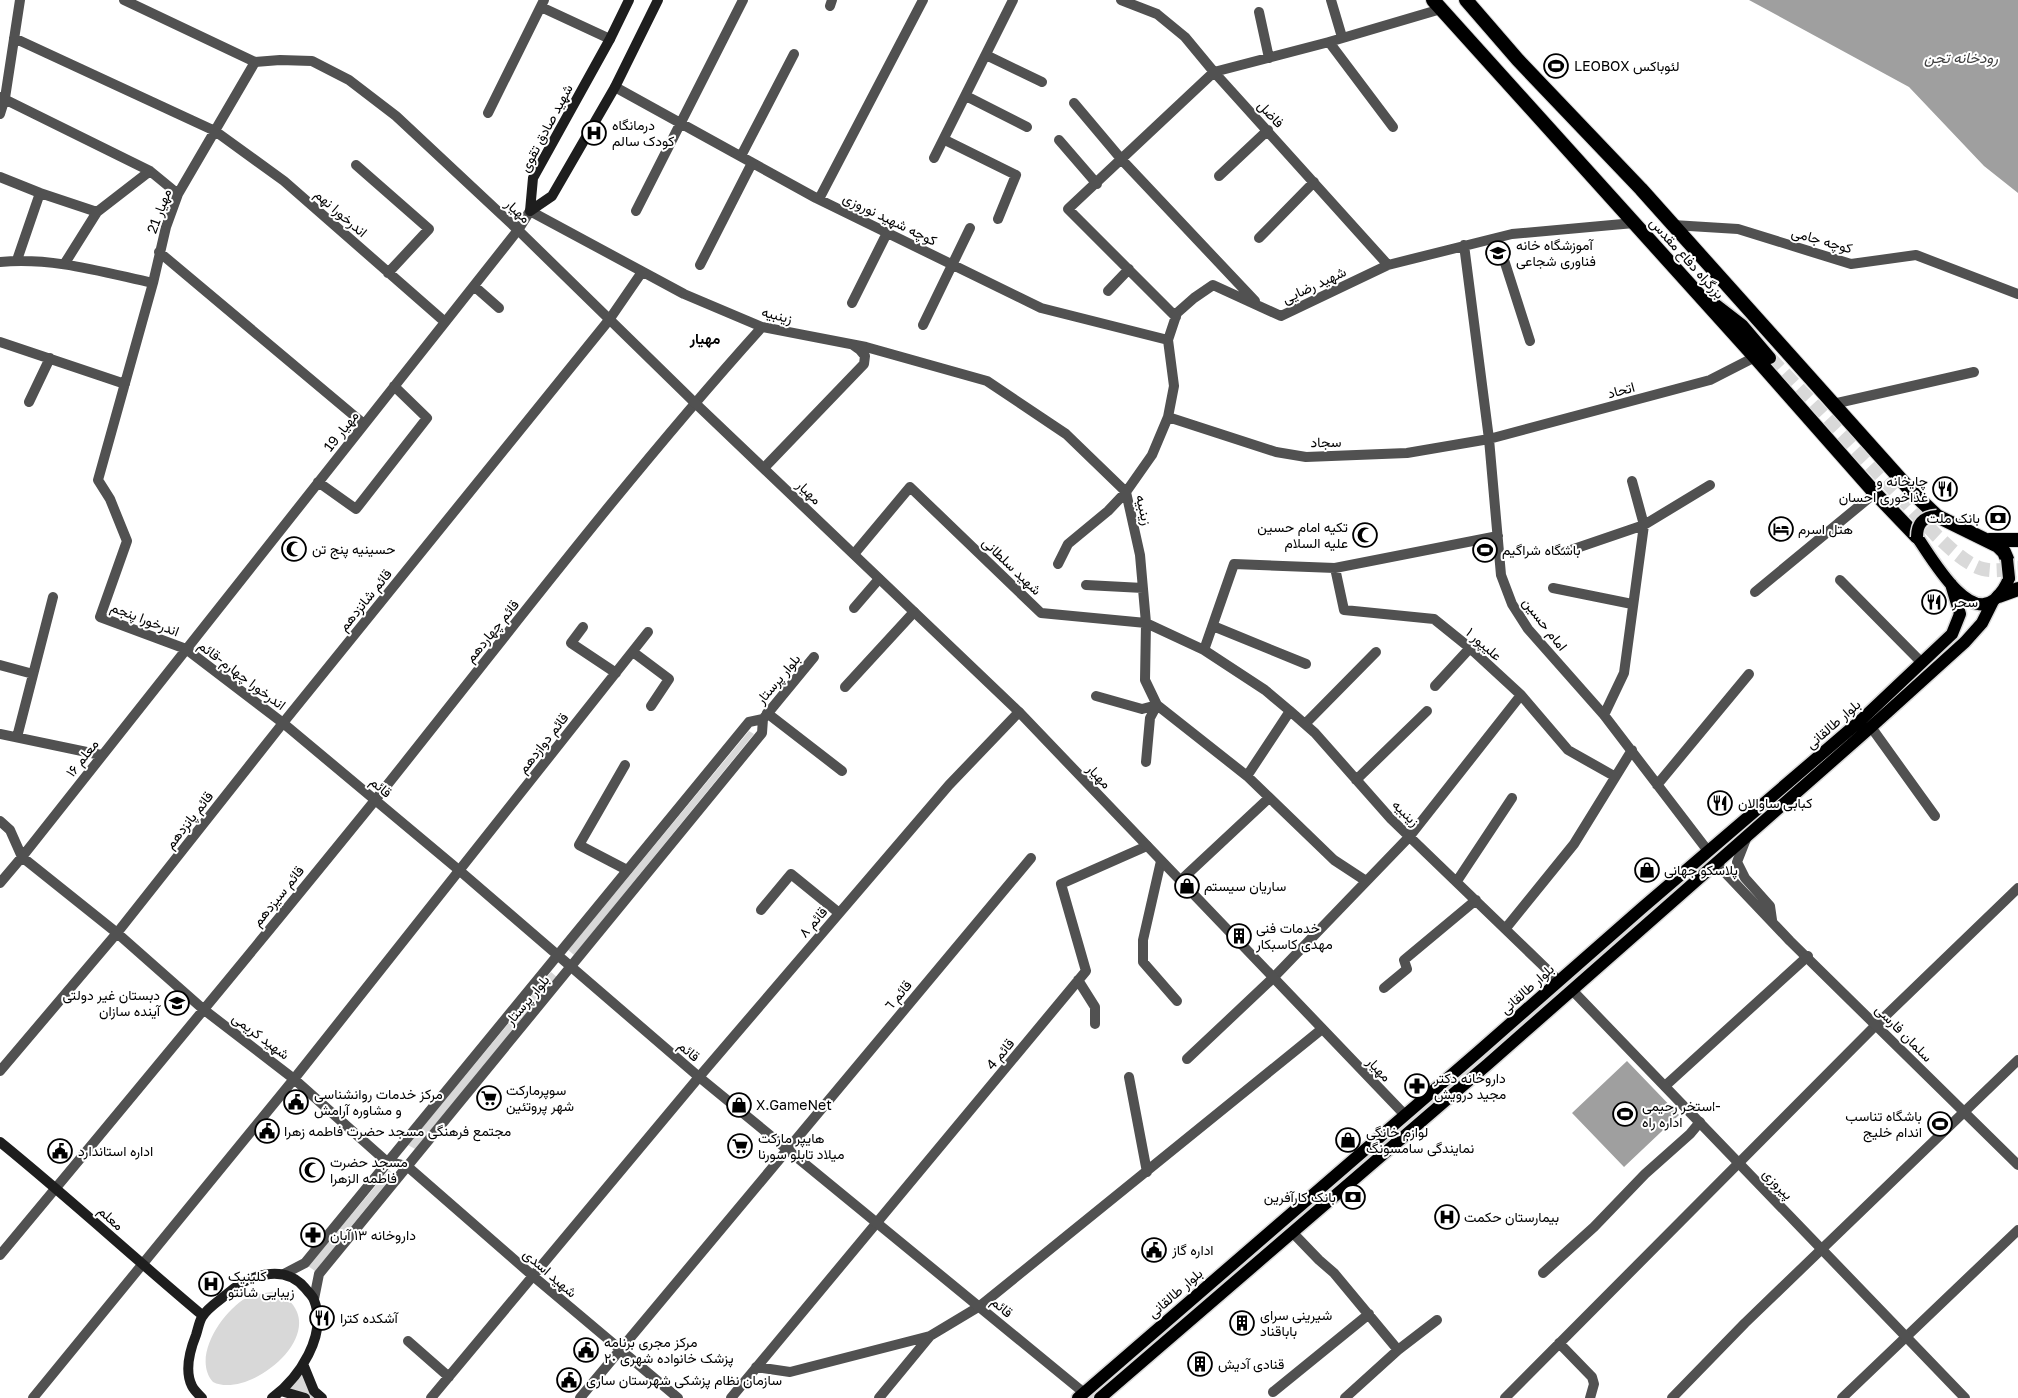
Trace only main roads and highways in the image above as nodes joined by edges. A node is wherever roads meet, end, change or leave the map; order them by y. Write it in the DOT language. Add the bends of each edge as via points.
graph roads {
  1 [pos="629,0"];
  2 [pos="658,0"];
  3 [pos="1466,0"];
  4 [pos="1437,4"];
  5 [pos="1689,284"];
  6 [pos="1770,358"];
  7 [pos="1921,504"];
  8 [pos="1937,516"];
  9 [pos="1905,520"];
  10 [pos="1917,537"];
  11 [pos="1989,540"];
  12 [pos="2018,540"];
  13 [pos="2007,559"];
  14 [pos="2014,583"];
  15 [pos="1951,584"];
  16 [pos="1996,598"];
  17 [pos="1712,848"];
  18 [pos="1716,863"];
  19 [pos="1457,1070"];
  20 [pos="1467,1082"];
  21 [pos="0,1142"];
  22 [pos="202,1315"];
  23 [pos="303,1364"];
  24 [pos="192,1387"];
  25 [pos="281,1391"];
  26 [pos="1081,1395"];
  27 [pos="190,1398"];
  28 [pos="202,1398"];
  29 [pos="272,1398"];
  30 [pos="305,1398"];
  31 [pos="322,1398"];
  32 [pos="1100,1398"];
  1 -- 2 [label="main road, شهید صادق تقوی" via="533,178 530,211 552,196 614,87"];
  3 -- 7 [label="highway, بزرگراه دفاع مقدس" via="1673,225"];
  4 -- 5 [label="highway, بزرگراه دفاع مقدس"];
  5 -- 6 [label="main road" via="1742,325"];
  5 -- 9 [label="highway, بزرگراه دفاع مقدس" via="1875,493"];
  7 -- 8 [label="highway, بزرگراه دفاع مقدس"];
  7 -- 9 [label="main road" via="1920,518"];
  8 -- 10 [label="main road, bridge" via="1922,521"];
  8 -- 11 [label="highway, بزرگراه دفاع مقدس"];
  9 -- 10 [label="highway, بزرگراه دفاع مقدس"];
  10 -- 15 [label="main road"];
  11 -- 12 [label="highway"];
  11 -- 13 [label="highway" via="2001,549"];
  13 -- 14 [label="main road, bridge"];
  14 -- 16 [label="highway"];
  15 -- 16 [label="main road" via="1970,602 1983,605"];
  15 -- 17 [label="main road, بلوار طالقانی" via="1960,614 1952,634 1861,720"];
  16 -- 18 [label="main road, بلوار طالقانی" via="1982,623 1965,642"];
  17 -- 18 [label="main road"];
  17 -- 19 [label="main road, بلوار طالقانی"];
  18 -- 20 [label="main road, بلوار طالقانی"];
  19 -- 20 [label="main road"];
  19 -- 26 [label="main road, بلوار طالقانی"];
  20 -- 32 [label="main road, بلوار طالقانی"];
  21 -- 22 [label="main road, معلم"];
  22 -- 23 [label="main road" via="247,1280 264,1274 284,1274 301,1284 314,1299 318,1318 316,1336"];
  22 -- 24 [label="main road" via="190,1349 188,1368"];
  23 -- 25 [label="main road"];
  23 -- 31 [label="main road" via="314,1392"];
  24 -- 27 [label="main road"];
  24 -- 28 [label="main road"];
  25 -- 29 [label="main road"];
  25 -- 30 [label="main road"];
}
